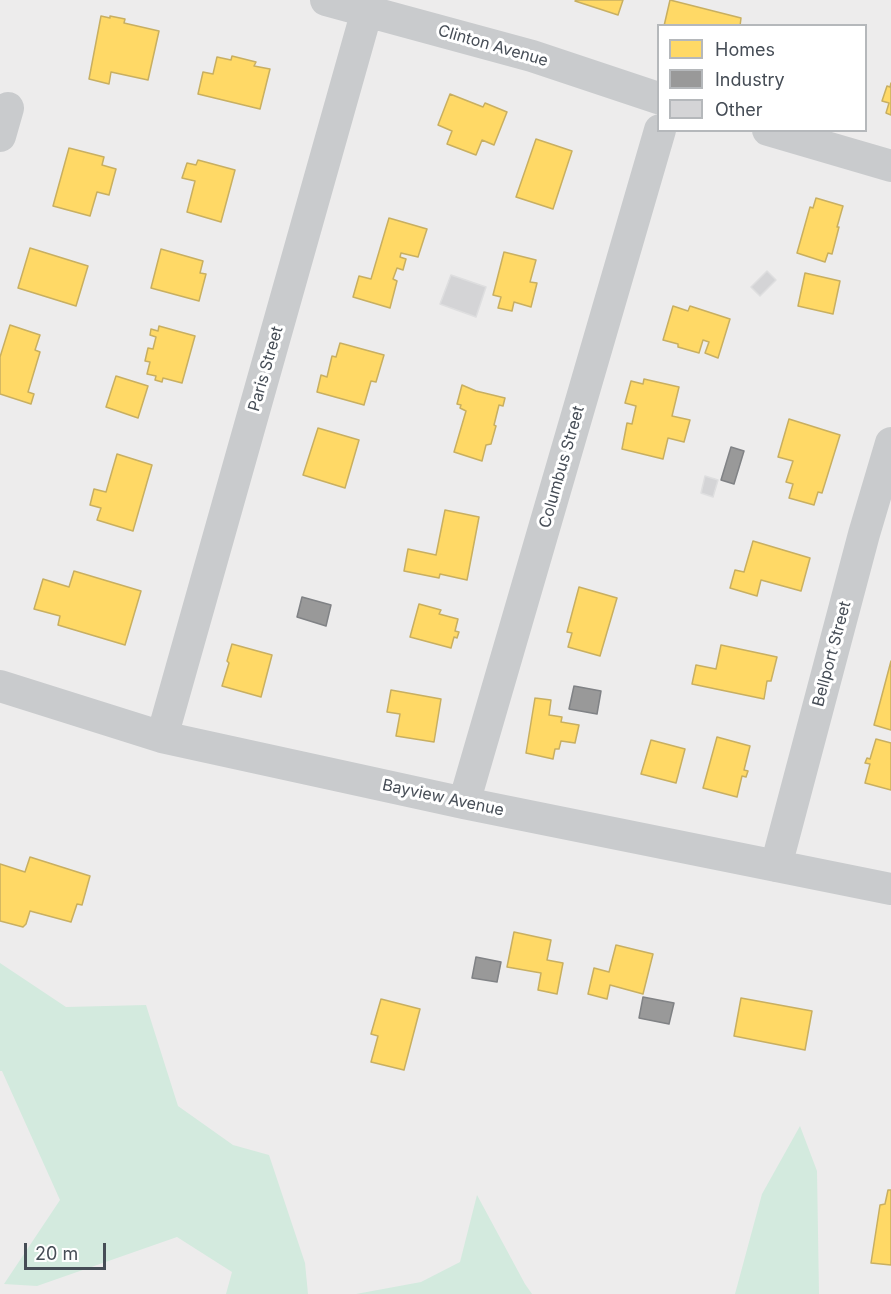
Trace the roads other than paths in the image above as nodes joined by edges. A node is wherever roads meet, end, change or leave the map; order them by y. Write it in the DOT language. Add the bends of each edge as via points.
graph roads {
  1 [pos="326,0"];
  2 [pos="369,5"];
  3 [pos="657,98"];
  4 [pos="659,132"];
  5 [pos="775,132"];
  6 [pos="891,166"];
  7 [pos="891,443"];
  8 [pos="0,686"];
  9 [pos="162,737"];
  10 [pos="464,803"];
  11 [pos="776,866"];
  12 [pos="891,889"];
  1 -- 2 [label="street, Clinton Avenue"];
  2 -- 3 [label="street, Clinton Avenue"];
  2 -- 9 [label="street, Paris Street"];
  4 -- 10 [label="street, Columbus Street"];
  5 -- 6 [label="street"];
  7 -- 11 [label="street, Bellport Street"];
  8 -- 9 [label="street, Bayview Avenue"];
  9 -- 10 [label="street, Bayview Avenue"];
  10 -- 11 [label="street, Bayview Avenue"];
  11 -- 12 [label="street, Bayview Avenue"];
}
